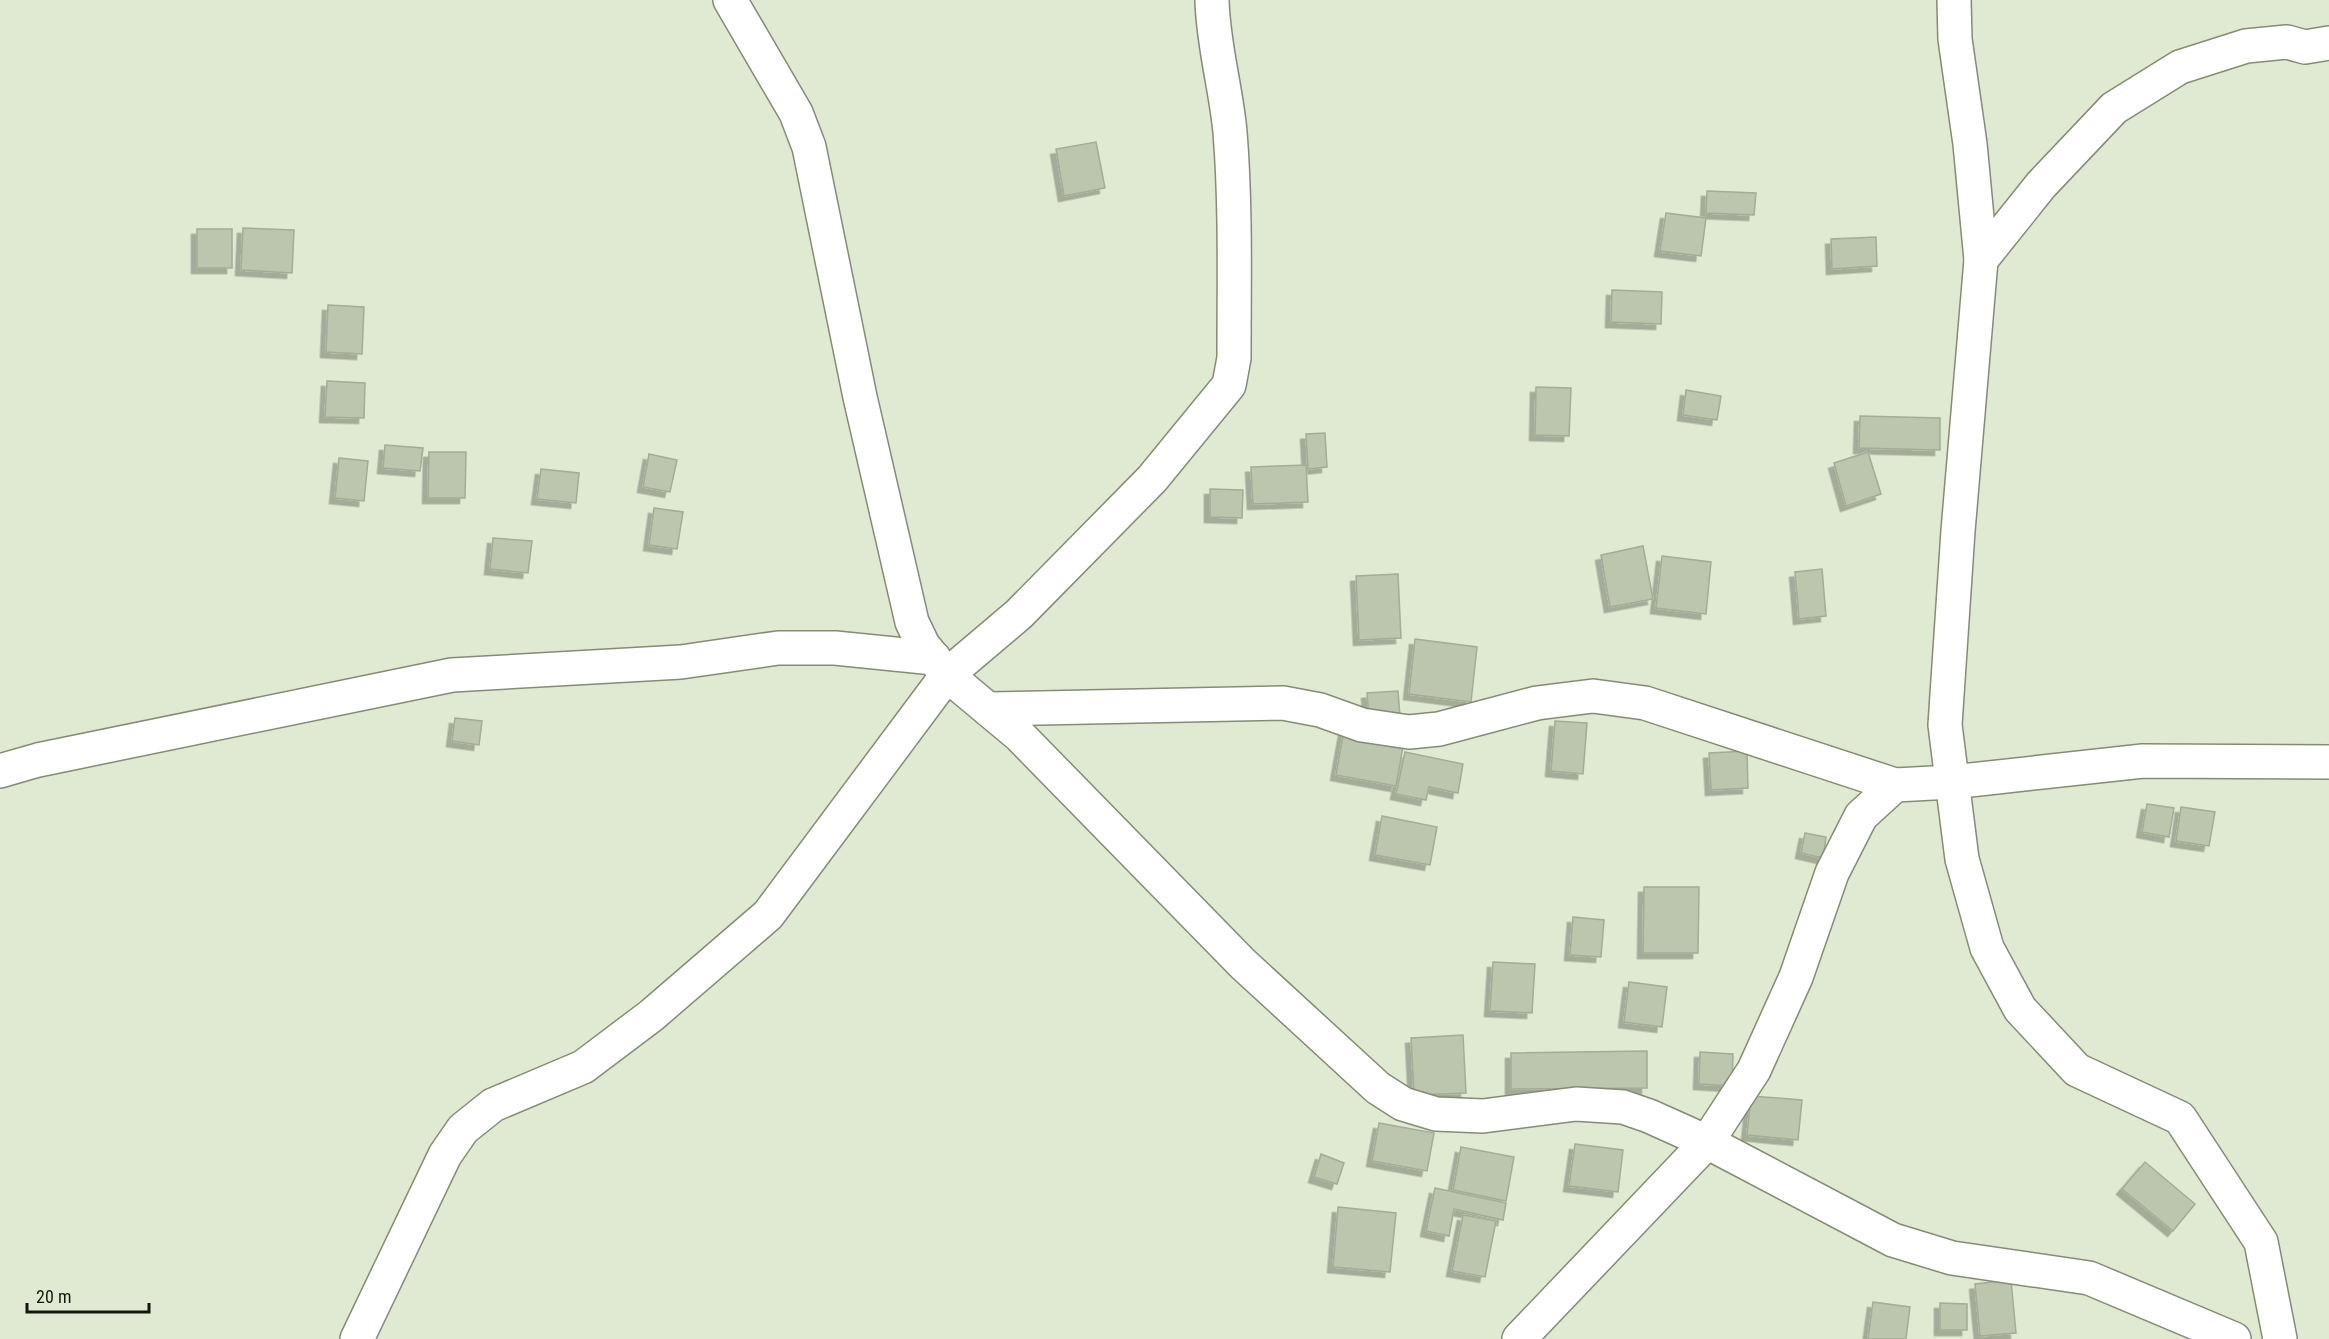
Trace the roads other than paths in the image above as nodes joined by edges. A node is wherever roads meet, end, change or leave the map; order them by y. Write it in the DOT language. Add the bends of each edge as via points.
graph roads {
  1 [pos="730,0"];
  2 [pos="1212,0"];
  3 [pos="1954,0"];
  4 [pos="2329,43"];
  5 [pos="1981,260"];
  6 [pos="940,666"];
  7 [pos="988,709"];
  8 [pos="2329,762"];
  9 [pos="0,771"];
  10 [pos="1952,782"];
  11 [pos="1895,785"];
  12 [pos="1707,1142"];
  13 [pos="357,1339"];
  14 [pos="1519,1339"];
  15 [pos="2234,1339"];
  16 [pos="2280,1339"];
  1 -- 6 [label="street" via="796,113 809,147 860,397 912,622"];
  2 -- 6 [label="street" via="1233,173 1234,358 1229,386 1152,479 1019,614"];
  3 -- 5 [label="street" via="1955,39"];
  4 -- 5 [label="street" via="2305,47 2287,42 2246,46 2180,68 2114,108 2042,185"];
  5 -- 10 [label="street" via="1946,714"];
  6 -- 7 [label="street"];
  6 -- 9 [label="street" via="835,648 778,648 681,662 452,675"];
  6 -- 13 [label="street" via="768,915 652,1015 583,1067 493,1105 463,1129 445,1155"];
  7 -- 11 [label="street" via="1283,703 1409,732 1439,729 1537,703 1593,696 1645,703"];
  7 -- 12 [label="street" via="1019,735 1243,964 1378,1088 1403,1104 1436,1114 1483,1116 1576,1104 1623,1107"];
  8 -- 10 [label="street" via="2144,761"];
  10 -- 11 [label="street"];
  10 -- 16 [label="street" via="1962,859 1987,948 2020,1009 2077,1070 2180,1118 2261,1242"];
  11 -- 12 [label="street" via="1861,816 1832,873 1796,977 1754,1070"];
  12 -- 14 [label="street"];
  12 -- 15 [label="street" via="1893,1240 1952,1258 2089,1278"];
}
